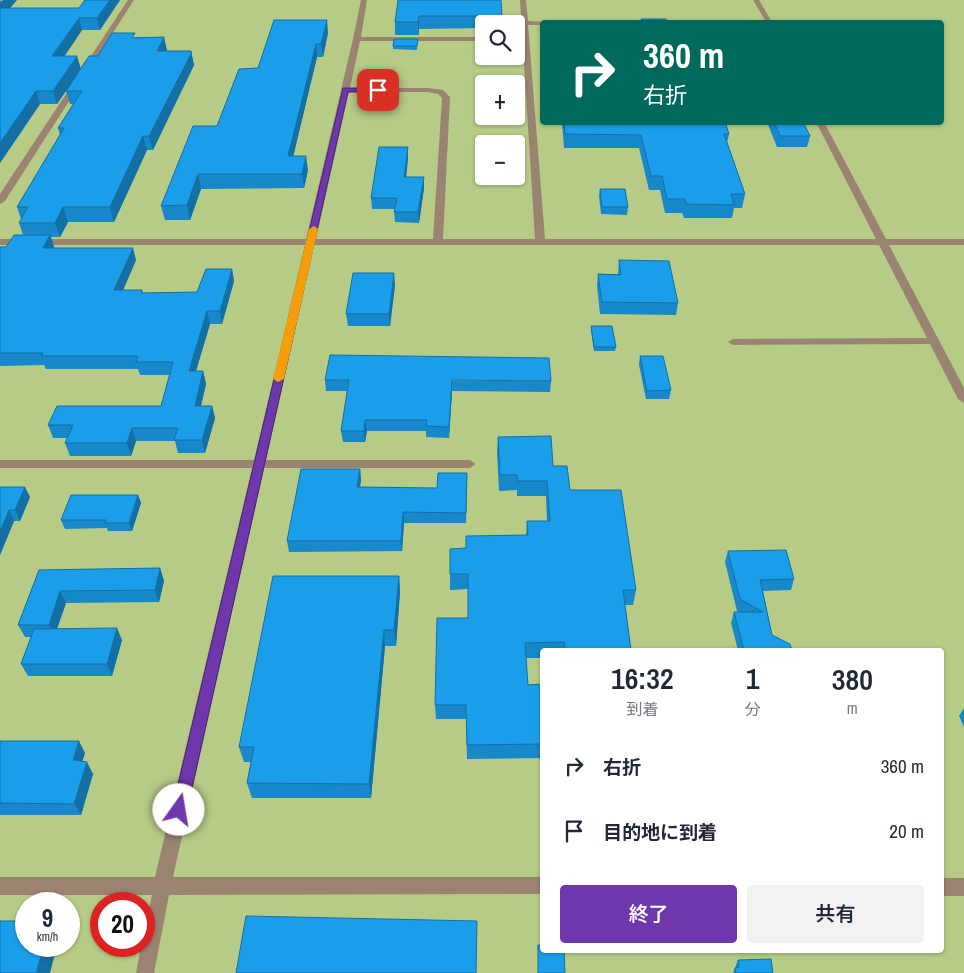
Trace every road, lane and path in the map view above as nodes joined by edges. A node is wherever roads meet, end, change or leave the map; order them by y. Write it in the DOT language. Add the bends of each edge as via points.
graph roads {
  1 [pos="131,0"];
  2 [pos="364,0"];
  3 [pos="523,0"];
  4 [pos="756,0"];
  5 [pos="524,15"];
  6 [pos="768,20"];
  7 [pos="525,22"];
  8 [pos="540,23"];
  9 [pos="357,39"];
  10 [pos="475,39"];
  11 [pos="526,39"];
  12 [pos="345,90"];
  13 [pos="822,125"];
  14 [pos="0,201"];
  15 [pos="0,242"];
  16 [pos="311,242"];
  17 [pos="438,242"];
  18 [pos="540,242"];
  19 [pos="881,242"];
  20 [pos="964,242"];
  21 [pos="933,341"];
  22 [pos="733,342"];
  23 [pos="964,399"];
  24 [pos="259,463"];
  25 [pos="0,464"];
  26 [pos="470,464"];
  27 [pos="0,886"];
  28 [pos="162,886"];
  29 [pos="540,886"];
  30 [pos="944,887"];
  31 [pos="964,887"];
  32 [pos="144,973"];
  1 -- 14 [label="lane"];
  2 -- 9 [label="lane"];
  3 -- 5 [label="lane"];
  4 -- 6 [label="lane"];
  7 -- 8 [label="lane"];
  7 -- 11 [label="lane"];
  9 -- 10 [label="lane"];
  9 -- 12 [label="lane"];
  11 -- 18 [label="lane"];
  12 -- 16 [label="lane"];
  12 -- 17 [label="lane" via="428,90 446,97"];
  13 -- 19 [label="lane"];
  15 -- 16 [label="lane"];
  16 -- 17 [label="lane"];
  16 -- 24 [label="lane"];
  17 -- 18 [label="lane"];
  18 -- 19 [label="lane"];
  19 -- 20 [label="lane"];
  19 -- 21 [label="lane"];
  21 -- 22 [label="lane"];
  21 -- 23 [label="lane"];
  24 -- 25 [label="lane"];
  24 -- 26 [label="lane"];
  24 -- 28 [label="lane"];
  27 -- 28 [label="lane"];
  28 -- 29 [label="lane"];
  28 -- 32 [label="lane"];
  30 -- 31 [label="lane"];
}
